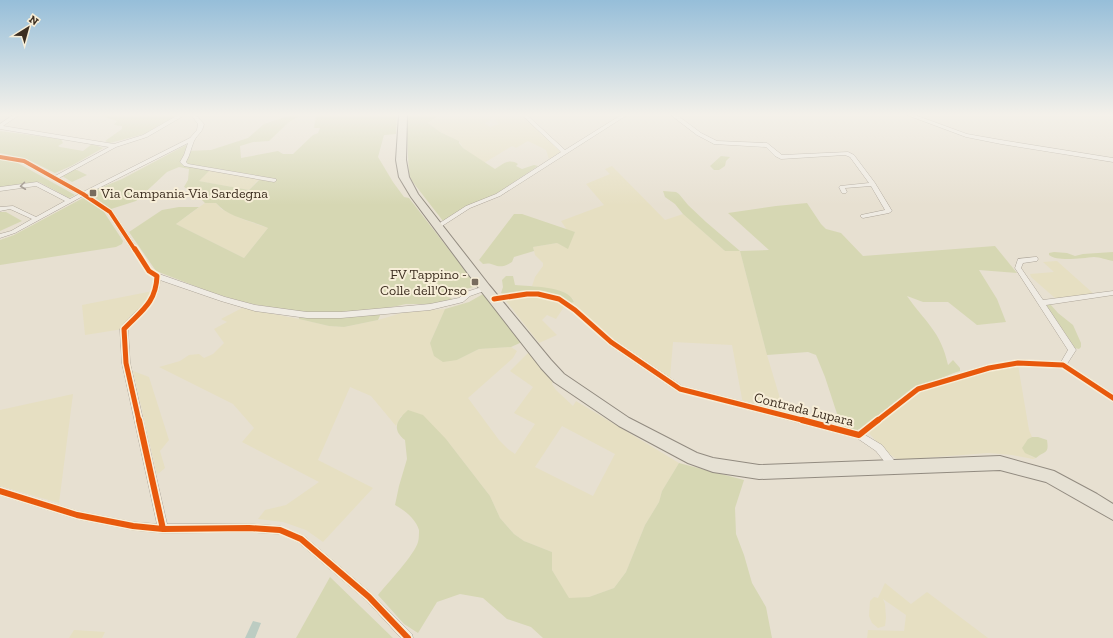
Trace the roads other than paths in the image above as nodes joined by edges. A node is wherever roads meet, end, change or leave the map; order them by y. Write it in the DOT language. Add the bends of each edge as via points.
graph roads {
  1 [pos="107,145"];
  2 [pos="118,145"];
  3 [pos="181,145"];
  4 [pos="190,145"];
  5 [pos="402,145"];
  6 [pos="556,145"];
  7 [pos="576,145"];
  8 [pos="757,145"];
  9 [pos="1021,145"];
  10 [pos="114,146"];
  11 [pos="564,152"];
  12 [pos="0,157"];
  13 [pos="1113,160"];
  14 [pos="56,178"];
  15 [pos="274,180"];
  16 [pos="873,184"];
  17 [pos="0,189"];
  18 [pos="844,192"];
  19 [pos="83,194"];
  20 [pos="69,201"];
  21 [pos="0,208"];
  22 [pos="863,216"];
  23 [pos="36,219"];
  24 [pos="437,227"];
  25 [pos="0,236"];
  26 [pos="1035,259"];
  27 [pos="157,276"];
  28 [pos="485,288"];
  29 [pos="1113,293"];
  30 [pos="494,299"];
  31 [pos="1041,303"];
  32 [pos="1063,365"];
  33 [pos="1113,398"];
  34 [pos="859,435"];
  35 [pos="895,468"];
  36 [pos="0,491"];
  37 [pos="1113,513"];
  38 [pos="163,529"];
  39 [pos="408,638"];
  1 -- 10 [label="street"];
  2 -- 10 [label="street"];
  3 -- 19 [label="street"];
  4 -- 15 [label="street" via="183,162 186,164"];
  5 -- 24 [label="main road" via="404,177"];
  6 -- 11 [label="street"];
  7 -- 11 [label="street"];
  8 -- 16 [label="street" via="767,145 781,157 846,153 852,156"];
  9 -- 13 [label="street"];
  10 -- 14 [label="street"];
  11 -- 24 [label="street" via="498,196 468,207"];
  12 -- 14 [label="street" via="24,161"];
  14 -- 19 [label="street"];
  16 -- 18 [label="street" via="842,187"];
  16 -- 22 [label="street" via="889,211"];
  20 -- 17 [label="street, one-way" via="38,184"];
  19 -- 20 [label="street"];
  19 -- 27 [label="street" via="110,212 149,271"];
  20 -- 23 [label="street"];
  21 -- 23 [label="street" via="12,207"];
  23 -- 25 [label="street"];
  24 -- 28 [label="main road"];
  26 -- 31 [label="street" via="1020,261 1018,268"];
  27 -- 28 [label="street" via="255,308 307,315 341,315 430,307 461,300 468,294"];
  27 -- 38 [label="street" via="156,293 148,306 124,329 126,363"];
  28 -- 30 [label="main road"];
  29 -- 31 [label="street"];
  30 -- 34 [label="street, Contrada Lupara" via="527,294 559,299 611,342 680,389"];
  30 -- 35 [label="main road" via="559,378 624,422 693,458 727,468 759,472"];
  31 -- 32 [label="street" via="1072,350"];
  32 -- 33 [label="street"];
  32 -- 34 [label="street, Contrada Lupara" via="1018,363 989,368 918,389"];
  34 -- 35 [label="street" via="879,448"];
  35 -- 37 [label="main road" via="1000,462 1049,476"];
  36 -- 38 [label="street" via="77,515"];
  38 -- 39 [label="street" via="249,528 280,530 294,535 369,597"];
}
